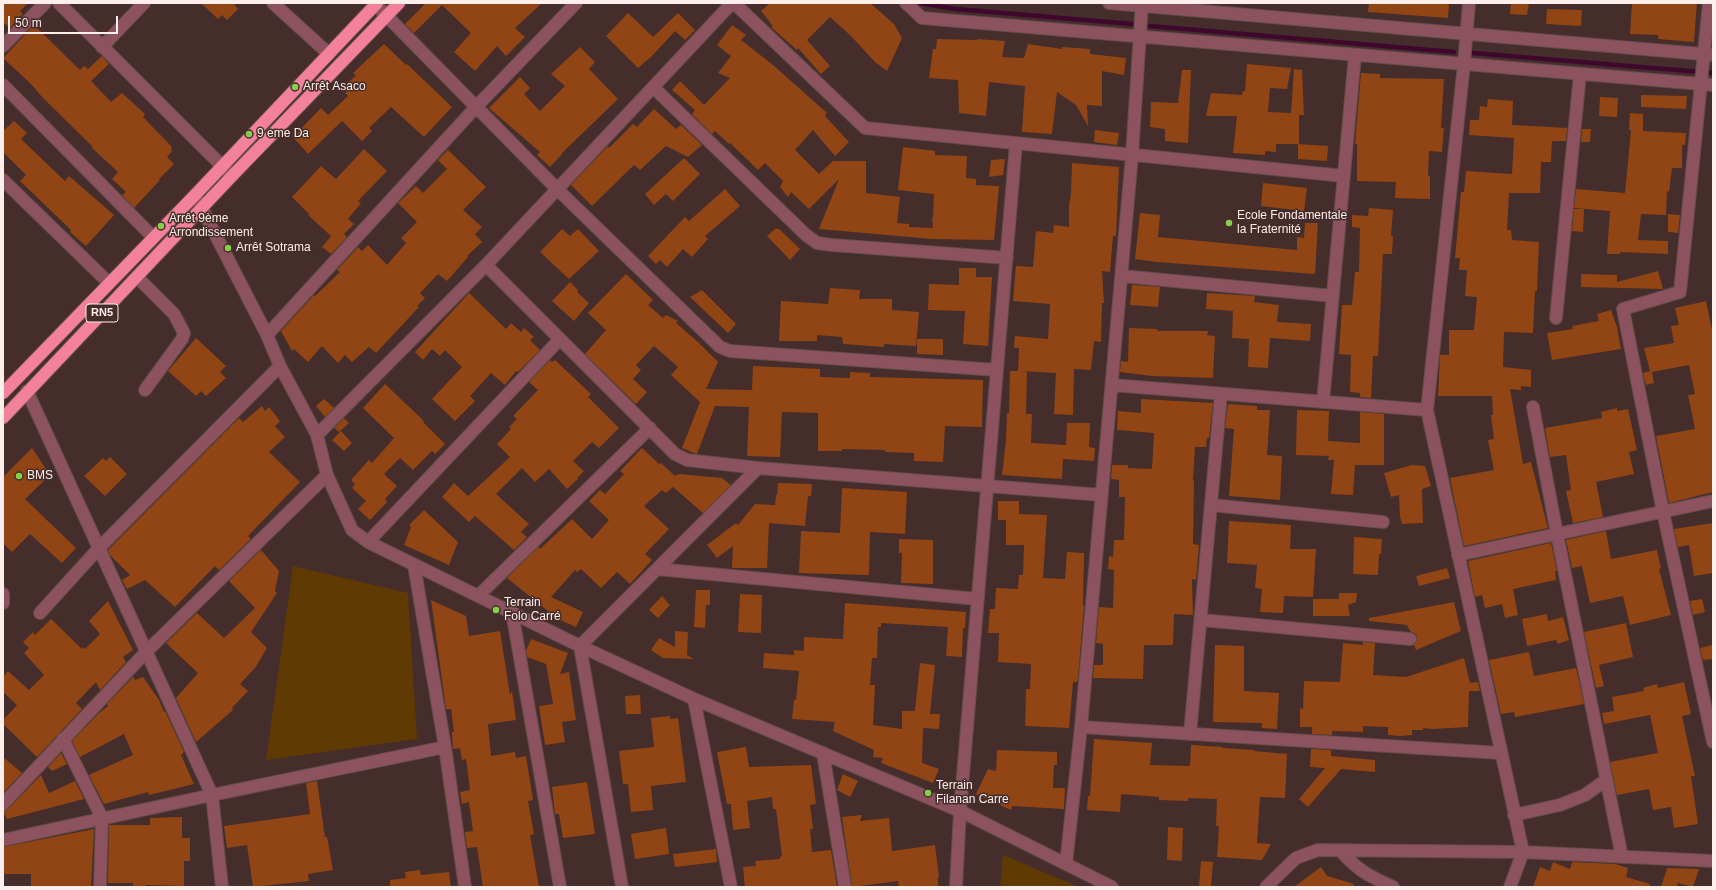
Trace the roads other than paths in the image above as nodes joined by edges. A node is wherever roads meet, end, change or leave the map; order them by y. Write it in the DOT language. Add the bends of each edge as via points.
graph roads {
  1 [pos="45,3"];
  2 [pos="59,3"];
  3 [pos="144,3"];
  4 [pos="273,3"];
  5 [pos="399,3"];
  6 [pos="576,3"];
  7 [pos="733,3"];
  8 [pos="906,3"];
  9 [pos="1109,3"];
  10 [pos="1469,3"];
  11 [pos="1709,3"];
  12 [pos="376,4"];
  13 [pos="1142,4"];
  14 [pos="387,16"];
  15 [pos="1466,34"];
  16 [pos="1139,37"];
  17 [pos="3,46"];
  18 [pos="102,47"];
  19 [pos="329,54"];
  20 [pos="1708,54"];
  21 [pos="1355,55"];
  22 [pos="1464,64"];
  23 [pos="1580,74"];
  24 [pos="1701,84"];
  25 [pos="3,85"];
  26 [pos="1713,85"];
  27 [pos="653,87"];
  28 [pos="476,107"];
  29 [pos="1016,143"];
  30 [pos="1132,155"];
  31 [pos="222,167"];
  32 [pos="232,176"];
  33 [pos="1344,176"];
  34 [pos="3,180"];
  35 [pos="558,189"];
  36 [pos="195,195"];
  37 [pos="202,208"];
  38 [pos="153,237"];
  39 [pos="1006,258"];
  40 [pos="486,265"];
  41 [pos="136,276"];
  42 [pos="1122,276"];
  43 [pos="109,283"];
  44 [pos="1333,296"];
  45 [pos="1556,318"];
  46 [pos="267,335"];
  47 [pos="560,339"];
  48 [pos="280,366"];
  49 [pos="997,370"];
  50 [pos="1112,385"];
  51 [pos="145,390"];
  52 [pos="27,391"];
  53 [pos="3,393"];
  54 [pos="1221,394"];
  55 [pos="1323,402"];
  56 [pos="1534,407"];
  57 [pos="1427,410"];
  58 [pos="3,418"];
  59 [pos="650,428"];
  60 [pos="316,435"];
  61 [pos="758,468"];
  62 [pos="327,475"];
  63 [pos="988,486"];
  64 [pos="1102,495"];
  65 [pos="1713,502"];
  66 [pos="1211,505"];
  67 [pos="1664,512"];
  68 [pos="1383,522"];
  69 [pos="1557,534"];
  70 [pos="368,542"];
  71 [pos="99,548"];
  72 [pos="1458,554"];
  73 [pos="414,565"];
  74 [pos="656,569"];
  75 [pos="3,594"];
  76 [pos="478,596"];
  77 [pos="978,599"];
  78 [pos="3,603"];
  79 [pos="512,612"];
  80 [pos="40,614"];
  81 [pos="1201,620"];
  82 [pos="1410,639"];
  83 [pos="580,646"];
  84 [pos="146,652"];
  85 [pos="694,698"];
  86 [pos="1081,727"];
  87 [pos="1190,734"];
  88 [pos="63,739"];
  89 [pos="1713,742"];
  90 [pos="445,747"];
  91 [pos="823,753"];
  92 [pos="1501,753"];
  93 [pos="1606,780"];
  94 [pos="212,794"];
  95 [pos="3,804"];
  96 [pos="960,811"];
  97 [pos="1514,815"];
  98 [pos="102,818"];
  99 [pos="3,840"];
  100 [pos="1340,850"];
  101 [pos="1522,852"];
  102 [pos="1622,857"];
  103 [pos="1713,861"];
  104 [pos="1066,864"];
  105 [pos="100,887"];
  106 [pos="222,887"];
  107 [pos="465,887"];
  108 [pos="560,887"];
  109 [pos="622,887"];
  110 [pos="731,887"];
  111 [pos="845,887"];
  112 [pos="956,887"];
  113 [pos="1112,887"];
  114 [pos="1266,887"];
  115 [pos="1393,887"];
  116 [pos="1510,887"];
  1 -- 17 [label="street"];
  2 -- 18 [label="street"];
  3 -- 18 [label="street"];
  4 -- 19 [label="street"];
  5 -- 14 [label="highway, RN5"];
  6 -- 28 [label="street"];
  7 -- 27 [label="street"];
  7 -- 29 [label="street" via="865,128"];
  8 -- 16 [label="street" via="922,18"];
  9 -- 13 [label="street"];
  10 -- 15 [label="street"];
  11 -- 20 [label="street"];
  12 -- 14 [label="street"];
  12 -- 19 [label="highway, RN5"];
  13 -- 15 [label="street"];
  13 -- 16 [label="street"];
  14 -- 28 [label="street"];
  14 -- 32 [label="highway, RN5"];
  15 -- 20 [label="street"];
  15 -- 22 [label="street"];
  16 -- 21 [label="street"];
  16 -- 30 [label="street"];
  18 -- 31 [label="street"];
  19 -- 31 [label="highway, RN5"];
  20 -- 24 [label="street"];
  21 -- 22 [label="street"];
  21 -- 33 [label="street"];
  22 -- 23 [label="street"];
  22 -- 57 [label="street"];
  23 -- 24 [label="street"];
  23 -- 45 [label="street"];
  24 -- 26 [label="street"];
  24 -- 67 [label="street" via="1680,292 1623,309"];
  25 -- 38 [label="street"];
  27 -- 35 [label="street"];
  27 -- 39 [label="street" via="806,235 818,243"];
  28 -- 35 [label="street"];
  28 -- 46 [label="street"];
  29 -- 30 [label="street"];
  29 -- 39 [label="street"];
  30 -- 33 [label="street"];
  30 -- 42 [label="street"];
  31 -- 32 [label="street"];
  31 -- 36 [label="highway, RN5"];
  32 -- 37 [label="highway, RN5"];
  33 -- 44 [label="street"];
  34 -- 43 [label="street"];
  35 -- 40 [label="street"];
  35 -- 49 [label="street" via="720,347 730,351"];
  36 -- 37 [label="street"];
  36 -- 38 [label="highway, RN5"];
  37 -- 41 [label="highway, RN5"];
  37 -- 46 [label="street"];
  38 -- 43 [label="highway, RN5"];
  39 -- 49 [label="street"];
  40 -- 47 [label="street"];
  40 -- 60 [label="street"];
  41 -- 51 [label="street" via="174,314 184,333"];
  41 -- 52 [label="highway, RN5"];
  42 -- 44 [label="street"];
  42 -- 50 [label="street"];
  43 -- 53 [label="highway, RN5"];
  44 -- 55 [label="street"];
  46 -- 48 [label="street"];
  47 -- 59 [label="street"];
  47 -- 70 [label="street"];
  48 -- 60 [label="street"];
  48 -- 71 [label="street"];
  49 -- 63 [label="street"];
  50 -- 54 [label="street"];
  50 -- 64 [label="street"];
  52 -- 58 [label="highway, RN5"];
  52 -- 71 [label="street"];
  54 -- 55 [label="street"];
  54 -- 66 [label="street"];
  55 -- 57 [label="street"];
  56 -- 69 [label="street"];
  57 -- 72 [label="street"];
  59 -- 61 [label="street" via="675,454 687,460"];
  59 -- 76 [label="street"];
  60 -- 62 [label="street"];
  61 -- 63 [label="street"];
  61 -- 74 [label="street"];
  62 -- 70 [label="street" via="352,530"];
  62 -- 84 [label="street"];
  63 -- 64 [label="street"];
  63 -- 77 [label="street"];
  64 -- 86 [label="street"];
  65 -- 67 [label="street"];
  66 -- 68 [label="street"];
  66 -- 81 [label="street"];
  67 -- 69 [label="street"];
  67 -- 89 [label="street"];
  69 -- 72 [label="street"];
  69 -- 93 [label="street"];
  70 -- 73 [label="street"];
  71 -- 80 [label="street"];
  71 -- 84 [label="street"];
  72 -- 92 [label="street"];
  73 -- 76 [label="street"];
  73 -- 90 [label="street"];
  74 -- 77 [label="street"];
  74 -- 83 [label="street"];
  75 -- 78 [label="street"];
  76 -- 79 [label="street"];
  77 -- 96 [label="street"];
  79 -- 83 [label="street"];
  79 -- 108 [label="street"];
  81 -- 82 [label="street"];
  81 -- 87 [label="street"];
  83 -- 85 [label="street"];
  83 -- 109 [label="street"];
  84 -- 88 [label="street"];
  84 -- 94 [label="street"];
  85 -- 91 [label="street"];
  85 -- 110 [label="street"];
  86 -- 87 [label="street"];
  86 -- 104 [label="street"];
  87 -- 92 [label="street"];
  88 -- 95 [label="street"];
  88 -- 98 [label="street"];
  90 -- 94 [label="street"];
  90 -- 107 [label="street"];
  91 -- 96 [label="street"];
  91 -- 111 [label="street"];
  92 -- 97 [label="street"];
  93 -- 97 [label="street" via="1585,795 1560,805"];
  93 -- 102 [label="street"];
  94 -- 98 [label="street"];
  94 -- 106 [label="street"];
  96 -- 104 [label="street"];
  96 -- 112 [label="street"];
  97 -- 101 [label="street"];
  98 -- 99 [label="street"];
  98 -- 105 [label="street"];
  100 -- 101 [label="street"];
  100 -- 114 [label="street" via="1318,850 1296,858"];
  100 -- 115 [label="street" via="1352,865 1367,876"];
  101 -- 102 [label="street"];
  101 -- 116 [label="street"];
  102 -- 103 [label="street"];
  104 -- 113 [label="street"];
}
